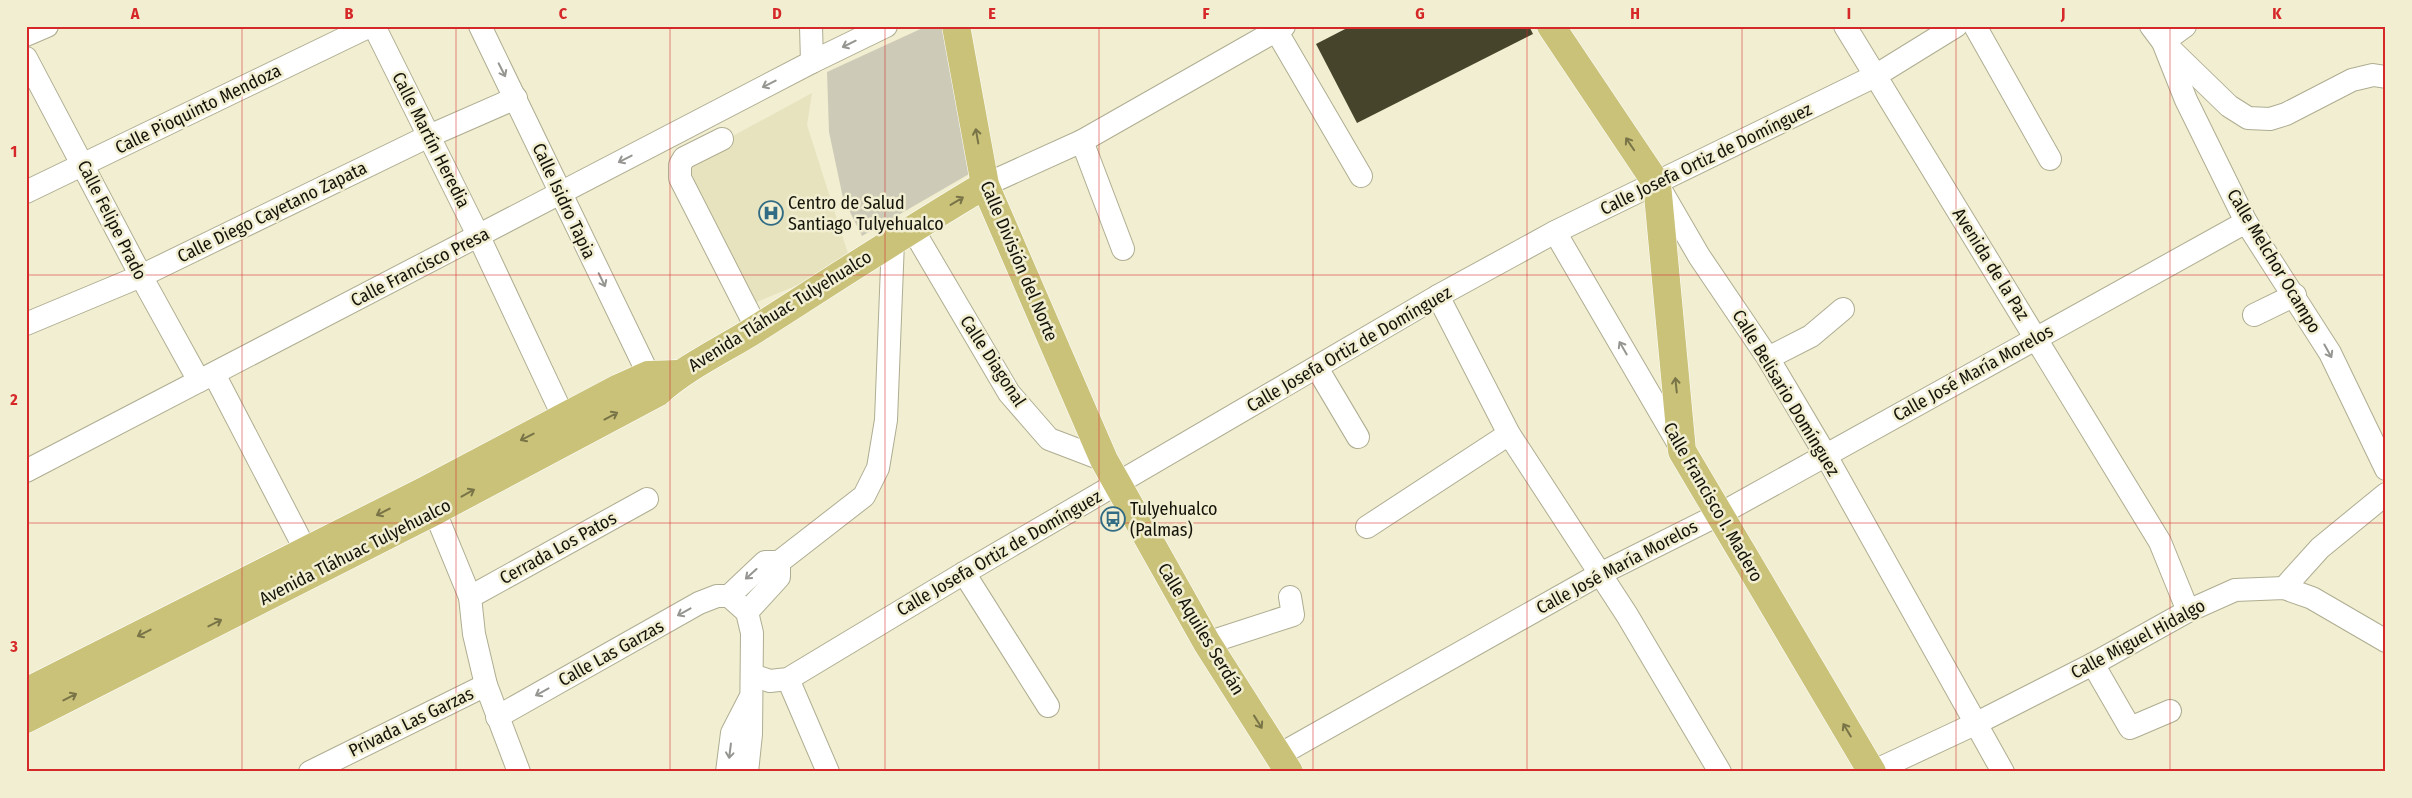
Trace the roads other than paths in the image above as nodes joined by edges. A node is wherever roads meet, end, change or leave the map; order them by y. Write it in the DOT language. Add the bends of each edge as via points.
graph roads {
  1 [pos="47,26"];
  2 [pos="370,26"];
  3 [pos="374,26"];
  4 [pos="480,26"];
  5 [pos="812,26"];
  6 [pos="886,26"];
  7 [pos="956,26"];
  8 [pos="1551,26"];
  9 [pos="1845,26"];
  10 [pos="1956,26"];
  11 [pos="1976,26"];
  12 [pos="2185,26"];
  13 [pos="1281,29"];
  14 [pos="2157,34"];
  15 [pos="26,36"];
  16 [pos="26,58"];
  17 [pos="812,62"];
  18 [pos="1875,76"];
  19 [pos="2386,77"];
  20 [pos="516,98"];
  21 [pos="429,136"];
  22 [pos="722,139"];
  23 [pos="1082,141"];
  24 [pos="2050,159"];
  25 [pos="84,165"];
  26 [pos="1361,176"];
  27 [pos="985,184"];
  28 [pos="1657,184"];
  29 [pos="26,192"];
  30 [pos="560,193"];
  31 [pos="2246,222"];
  32 [pos="1556,232"];
  33 [pos="902,234"];
  34 [pos="479,237"];
  35 [pos="1123,249"];
  36 [pos="140,276"];
  37 [pos="2294,295"];
  38 [pos="1438,296"];
  39 [pos="1843,309"];
  40 [pos="2254,315"];
  41 [pos="26,324"];
  42 [pos="757,329"];
  43 [pos="2037,339"];
  44 [pos="1768,358"];
  45 [pos="1317,368"];
  46 [pos="207,377"];
  47 [pos="653,384"];
  48 [pos="564,418"];
  49 [pos="1509,434"];
  50 [pos="1358,437"];
  51 [pos="1682,451"];
  52 [pos="1825,454"];
  53 [pos="1104,460"];
  54 [pos="2386,469"];
  55 [pos="26,470"];
  56 [pos="1116,485"];
  57 [pos="2386,494"];
  58 [pos="647,499"];
  59 [pos="431,500"];
  60 [pos="1720,514"];
  61 [pos="1367,527"];
  62 [pos="306,551"];
  63 [pos="778,562"];
  64 [pos="964,573"];
  65 [pos="1600,574"];
  66 [pos="2284,588"];
  67 [pos="729,596"];
  68 [pos="470,597"];
  69 [pos="1290,597"];
  70 [pos="2188,610"];
  71 [pos="747,612"];
  72 [pos="2386,641"];
  73 [pos="1207,643"];
  74 [pos="2093,664"];
  75 [pos="752,675"];
  76 [pos="788,679"];
  77 [pos="486,685"];
  78 [pos="26,692"];
  79 [pos="750,699"];
  80 [pos="1048,706"];
  81 [pos="2170,711"];
  82 [pos="497,718"];
  83 [pos="26,719"];
  84 [pos="1977,724"];
  85 [pos="1284,763"];
  86 [pos="515,770"];
  87 [pos="310,772"];
  88 [pos="727,772"];
  89 [pos="746,772"];
  90 [pos="828,772"];
  91 [pos="1720,772"];
  92 [pos="1872,772"];
  93 [pos="2003,772"];
  1 -- 15 [label="street"];
  2 -- 25 [label="street, Calle Pioquinto Mendoza"];
  3 -- 21 [label="street, Calle Martín Heredia"];
  4 -- 20 [label="street, Calle Isidro Tapia, one-way"];
  5 -- 17 [label="street"];
  6 -- 17 [label="street, Calle Francisco Presa, one-way"];
  27 -- 7 [label="main road, Calle División del Norte, one-way"];
  28 -- 8 [label="main road, Calle Belisario Domínguez, one-way"];
  9 -- 18 [label="street, Avenida de la Paz"];
  10 -- 18 [label="street, Calle Josefa Ortiz de Domínguez"];
  11 -- 24 [label="street"];
  12 -- 14 [label="street"];
  13 -- 23 [label="street"];
  13 -- 26 [label="street"];
  14 -- 19 [label="street" via="2230,106 2248,118 2270,119 2352,80 2374,75"];
  14 -- 31 [label="street, Calle Melchor Ocampo"];
  16 -- 25 [label="street, Calle Felipe Prado"];
  17 -- 30 [label="street, Calle Francisco Presa, one-way"];
  18 -- 28 [label="street, Calle Josefa Ortiz de Domínguez"];
  18 -- 43 [label="street, Avenida de la Paz"];
  20 -- 21 [label="street, Calle Diego Cayetano Zapata"];
  20 -- 30 [label="street, Calle Isidro Tapia"];
  21 -- 34 [label="street, Calle Martín Heredia"];
  21 -- 36 [label="street, Calle Diego Cayetano Zapata"];
  22 -- 42 [label="street" via="684,158 680,165 680,178"];
  23 -- 27 [label="street"];
  23 -- 35 [label="street"];
  25 -- 29 [label="street, Calle Pioquinto Mendoza"];
  25 -- 36 [label="street, Calle Felipe Prado"];
  33 -- 27 [label="main road, Avenida Tláhuac Tulyehualco, one-way"];
  27 -- 53 [label="main road, Calle División del Norte"];
  28 -- 32 [label="street, Calle Josefa Ortiz de Domínguez"];
  28 -- 44 [label="street, Calle Belisario Domínguez" via="1699,256"];
  51 -- 28 [label="main road, one-way"];
  30 -- 34 [label="street, Calle Francisco Presa"];
  30 -- 47 [label="street, Calle Isidro Tapia, one-way"];
  31 -- 37 [label="street, Calle Melchor Ocampo"];
  31 -- 43 [label="street, Calle José María Morelos"];
  32 -- 38 [label="street, Calle Josefa Ortiz de Domínguez"];
  51 -- 32 [label="street, Calle Francisco I. Madero, one-way"];
  33 -- 42 [label="main road, Avenida Tláhuac Tulyehualco"];
  33 -- 53 [label="street, Calle Diagonal" via="1009,394 1049,439"];
  33 -- 63 [label="street" via="886,420 878,468 864,496"];
  34 -- 46 [label="street, Calle Francisco Presa"];
  34 -- 48 [label="street, Calle Martín Heredia"];
  36 -- 41 [label="street, Calle Diego Cayetano Zapata"];
  36 -- 46 [label="street, Calle Felipe Prado"];
  37 -- 40 [label="street"];
  37 -- 54 [label="street, Calle Melchor Ocampo, one-way" via="2330,353"];
  38 -- 45 [label="street, Calle Josefa Ortiz de Domínguez"];
  38 -- 49 [label="street"];
  39 -- 44 [label="street" via="1811,336"];
  42 -- 47 [label="main road, Avenida Tláhuac Tulyehualco" via="678,374"];
  43 -- 52 [label="street, Calle José María Morelos"];
  43 -- 70 [label="street, Avenida de la Paz" via="2160,542"];
  44 -- 52 [label="street, Calle Belisario Domínguez"];
  45 -- 50 [label="street"];
  45 -- 56 [label="street, Calle Josefa Ortiz de Domínguez"];
  46 -- 55 [label="street, Calle Francisco Presa"];
  46 -- 62 [label="street, Calle Felipe Prado"];
  47 -- 48 [label="main road, Avenida Tláhuac Tulyehualco"];
  59 -- 47 [label="main road, Avenida Tláhuac Tulyehualco, one-way"];
  48 -- 59 [label="main road, Avenida Tláhuac Tulyehualco, one-way"];
  49 -- 61 [label="street"];
  49 -- 65 [label="street"];
  51 -- 60 [label="main road, Calle Francisco I. Madero"];
  52 -- 60 [label="street, Calle José María Morelos"];
  52 -- 84 [label="street, Calle Belisario Domínguez"];
  53 -- 56 [label="main road, Calle División del Norte"];
  56 -- 64 [label="street, Calle Josefa Ortiz de Domínguez"];
  56 -- 73 [label="main road, Calle Aquiles Serdán"];
  57 -- 66 [label="street" via="2320,548"];
  58 -- 68 [label="street, Cerrada Los Patos"];
  59 -- 62 [label="main road, Avenida Tláhuac Tulyehualco, one-way"];
  59 -- 68 [label="street"];
  83 -- 59 [label="main road, Avenida Tláhuac Tulyehualco, one-way"];
  60 -- 65 [label="street, Calle José María Morelos"];
  92 -- 60 [label="main road, Calle Francisco I. Madero, one-way"];
  62 -- 78 [label="main road, Avenida Tláhuac Tulyehualco, one-way"];
  63 -- 67 [label="street, one-way" via="765,562"];
  63 -- 71 [label="street" via="779,576"];
  64 -- 76 [label="street, Calle Josefa Ortiz de Domínguez"];
  64 -- 80 [label="street"];
  65 -- 85 [label="street, Calle José María Morelos"];
  65 -- 91 [label="street"];
  66 -- 70 [label="street, Calle Miguel Hidalgo" via="2235,590"];
  66 -- 72 [label="street" via="2312,598"];
  67 -- 71 [label="street"];
  67 -- 82 [label="street, Calle Las Garzas, one-way" via="717,596 698,603"];
  68 -- 77 [label="street" via="474,634"];
  69 -- 73 [label="street" via="1292,615"];
  70 -- 74 [label="street, Calle Miguel Hidalgo"];
  71 -- 75 [label="street" via="752,633"];
  73 -- 85 [label="main road, Calle Aquiles Serdán, one-way"];
  74 -- 81 [label="street" via="2130,728"];
  74 -- 84 [label="street, Calle Miguel Hidalgo"];
  75 -- 76 [label="street" via="770,681"];
  75 -- 79 [label="street"];
  76 -- 90 [label="street"];
  77 -- 82 [label="street"];
  77 -- 87 [label="street, Privada Las Garzas"];
  79 -- 88 [label="street, one-way" via="732,733"];
  79 -- 89 [label="street" via="751,734"];
  82 -- 86 [label="street"];
  84 -- 92 [label="street, Calle Miguel Hidalgo"];
  84 -- 93 [label="street, Calle Belisario Domínguez"];
}
